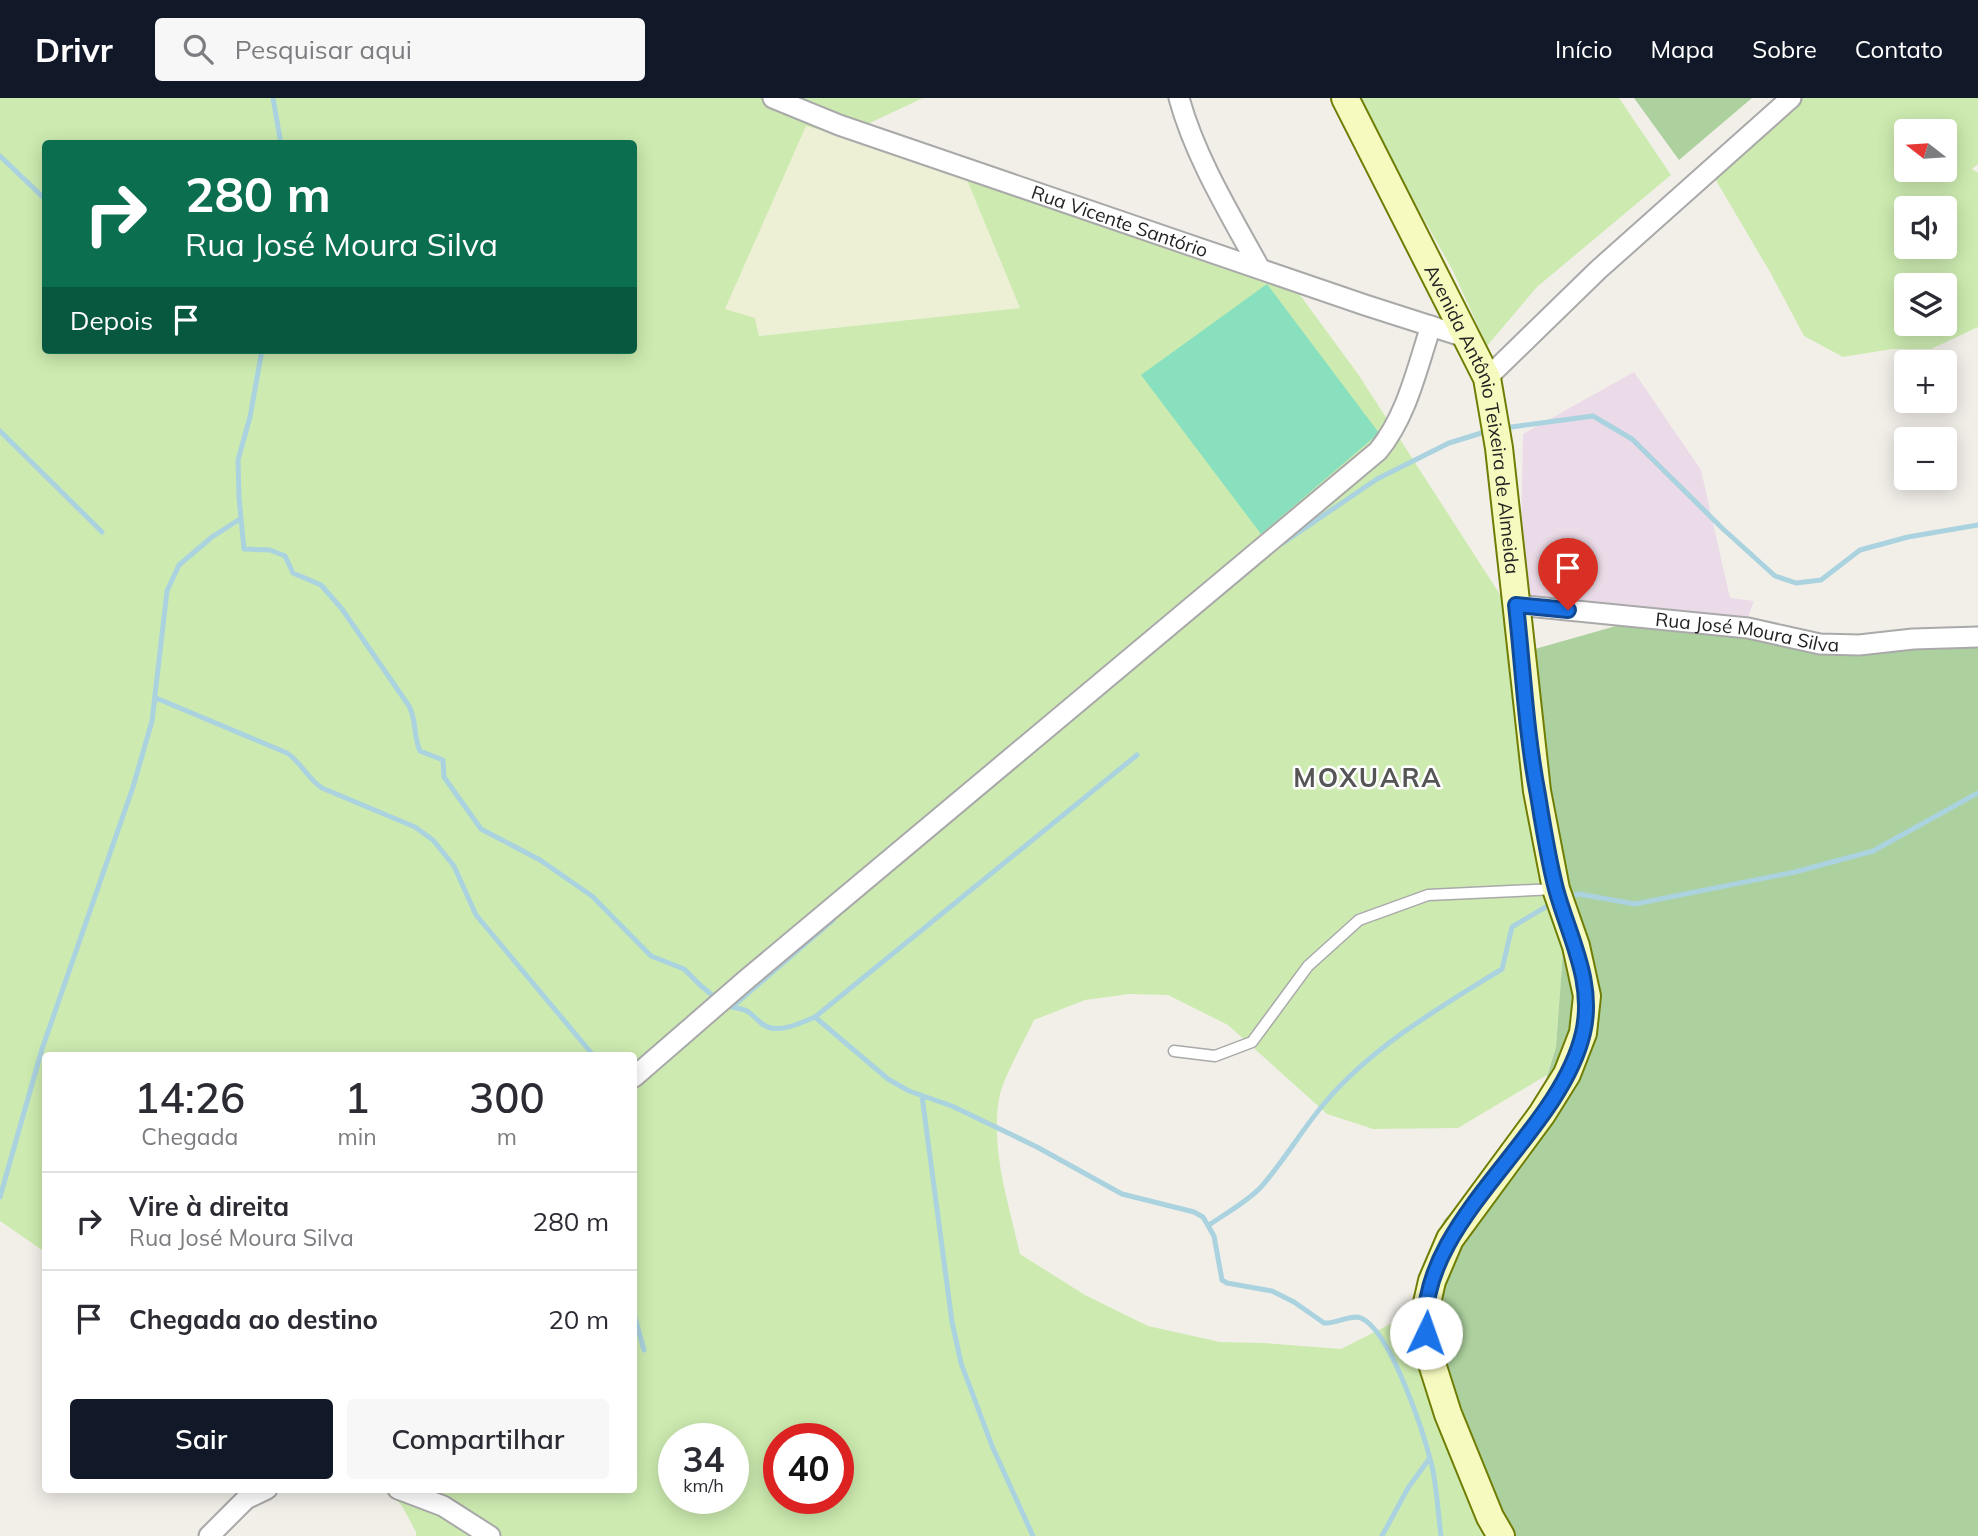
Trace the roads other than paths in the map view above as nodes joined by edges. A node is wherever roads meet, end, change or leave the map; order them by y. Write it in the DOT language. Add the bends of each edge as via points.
graph roads {
  1 [pos="773,98"];
  2 [pos="1180,98"];
  3 [pos="1345,98"];
  4 [pos="1791,98"];
  5 [pos="1259,267"];
  6 [pos="1431,326"];
  7 [pos="1468,338"];
  8 [pos="1487,377"];
  9 [pos="1516,605"];
  10 [pos="1978,637"];
  11 [pos="1556,889"];
  12 [pos="1174,1051"];
  13 [pos="637,1074"];
  14 [pos="409,1493"];
  15 [pos="247,1494"];
  16 [pos="209,1536"];
  17 [pos="490,1536"];
  18 [pos="1501,1536"];
  1 -- 5 [label="street, Rua Vicente Santório" via="839,125"];
  2 -- 5 [label="street" via="1208,169"];
  3 -- 7 [label="street, Avenida Antônio Teixeira de Almeida"];
  4 -- 8 [label="street" via="1598,270"];
  5 -- 6 [label="street, Rua Vicente Santório"];
  6 -- 7 [label="street, Rua Vicente Santório"];
  6 -- 13 [label="street" via="1400,417 1378,451"];
  7 -- 8 [label="street, Avenida Antônio Teixeira de Almeida"];
  8 -- 9 [label="street, Avenida Antônio Teixeira de Almeida"];
  9 -- 10 [label="street, Rua José Moura Silva" via="1748,628 1820,644"];
  9 -- 11 [label="street, Avenida Antônio Teixeira de Almeida" via="1537,791"];
  11 -- 12 [label="lane" via="1428,895 1359,920 1308,966 1252,1042 1215,1056"];
  11 -- 18 [label="street, Avenida Antônio Teixeira de Almeida" via="1587,996 1583,1033 1567,1074 1542,1114 1450,1239 1424,1315 1428,1351 1448,1414"];
  14 -- 17 [label="street" via="443,1506"];
  15 -- 16 [label="street"];
}
